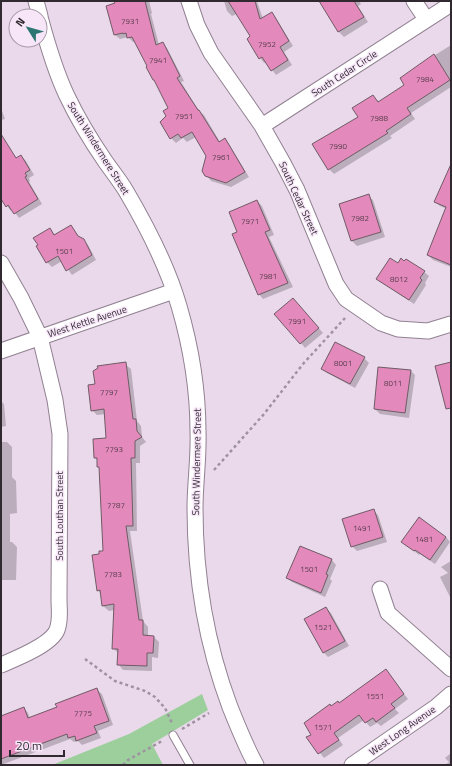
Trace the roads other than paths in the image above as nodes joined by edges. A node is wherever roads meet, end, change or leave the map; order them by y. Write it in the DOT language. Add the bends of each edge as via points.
graph roads {
  1 [pos="189,1"];
  2 [pos="414,1"];
  3 [pos="451,4"];
  4 [pos="426,19"];
  5 [pos="48,42"];
  6 [pos="262,126"];
  7 [pos="1,263"];
  8 [pos="174,292"];
  9 [pos="451,324"];
  10 [pos="40,336"];
  11 [pos="1,350"];
  12 [pos="380,590"];
  13 [pos="1,665"];
  14 [pos="451,669"];
  15 [pos="451,694"];
  16 [pos="173,735"];
  17 [pos="190,765"];
  18 [pos="256,765"];
  19 [pos="352,765"];
  1 -- 6 [label="street, South Cedar Street" via="210,53"];
  2 -- 4 [label="street"];
  3 -- 4 [label="street, South Cedar Circle"];
  4 -- 6 [label="street, South Cedar Circle"];
  5 -- 8 [label="street, South Windermere Street" via="67,96 125,190 166,270"];
  6 -- 9 [label="street, South Cedar Street" via="297,190 325,261 346,300 381,323 398,329 428,331"];
  7 -- 10 [label="street, South Louthan Street"];
  8 -- 10 [label="street, West Kettle Avenue"];
  8 -- 18 [label="street, South Windermere Street" via="190,352 197,400 196,550 205,619 221,682"];
  10 -- 11 [label="street, West Kettle Avenue"];
  10 -- 13 [label="street, South Louthan Street" via="60,434 60,617 56,632 45,644"];
  12 -- 14 [label="street" via="388,614"];
  15 -- 19 [label="street, West Long Avenue"];
  16 -- 17 [label="lane"];
}
